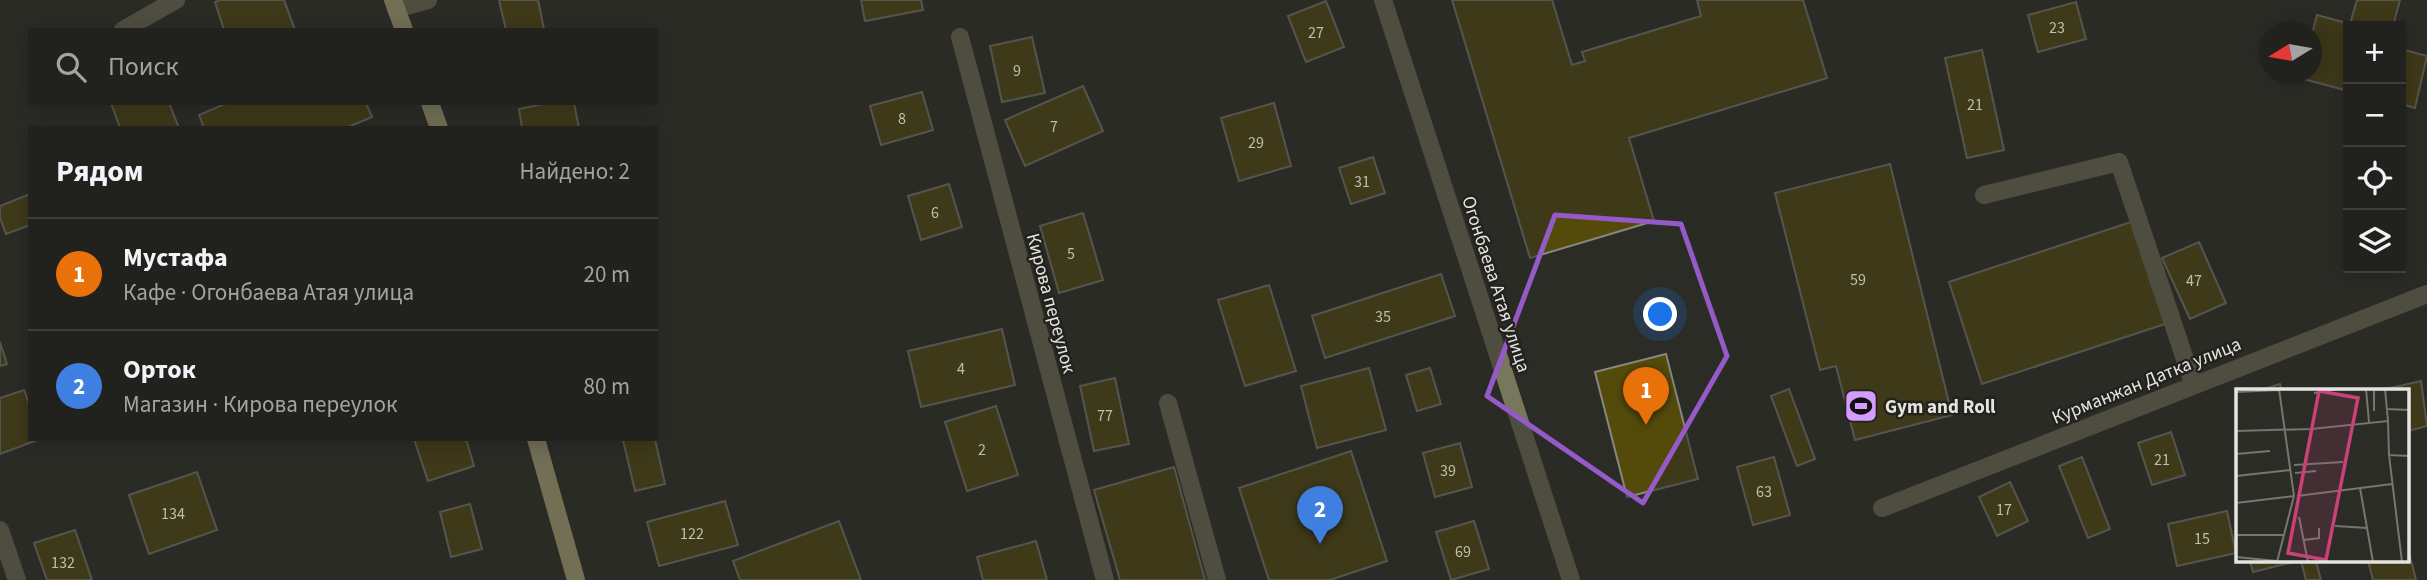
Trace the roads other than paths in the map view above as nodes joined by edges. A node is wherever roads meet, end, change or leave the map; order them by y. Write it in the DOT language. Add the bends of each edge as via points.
graph roads {
  1 [pos="176,0"];
  2 [pos="428,0"];
  3 [pos="1383,0"];
  4 [pos="394,4"];
  5 [pos="127,28"];
  6 [pos="403,28"];
  7 [pos="960,37"];
  8 [pos="431,105"];
  9 [pos="438,126"];
  10 [pos="1984,195"];
  11 [pos="2427,294"];
  12 [pos="2193,383"];
  13 [pos="1168,403"];
  14 [pos="537,441"];
  15 [pos="1882,508"];
  16 [pos="0,530"];
  17 [pos="17,580"];
  18 [pos="576,580"];
  19 [pos="1105,580"];
  20 [pos="1217,580"];
  21 [pos="1572,580"];
  1 -- 5 [label="street"];
  2 -- 4 [label="street"];
  3 -- 21 [label="street, Огонбаева Атая улица"];
  4 -- 6 [label="main road"];
  7 -- 19 [label="street, Кирова переулок"];
  8 -- 9 [label="main road"];
  10 -- 12 [label="street" via="2119,162"];
  11 -- 12 [label="street, Курманжан Датка улица"];
  12 -- 15 [label="street, Курманжан Датка улица"];
  13 -- 20 [label="street"];
  14 -- 18 [label="main road"];
  16 -- 17 [label="street"];
}
